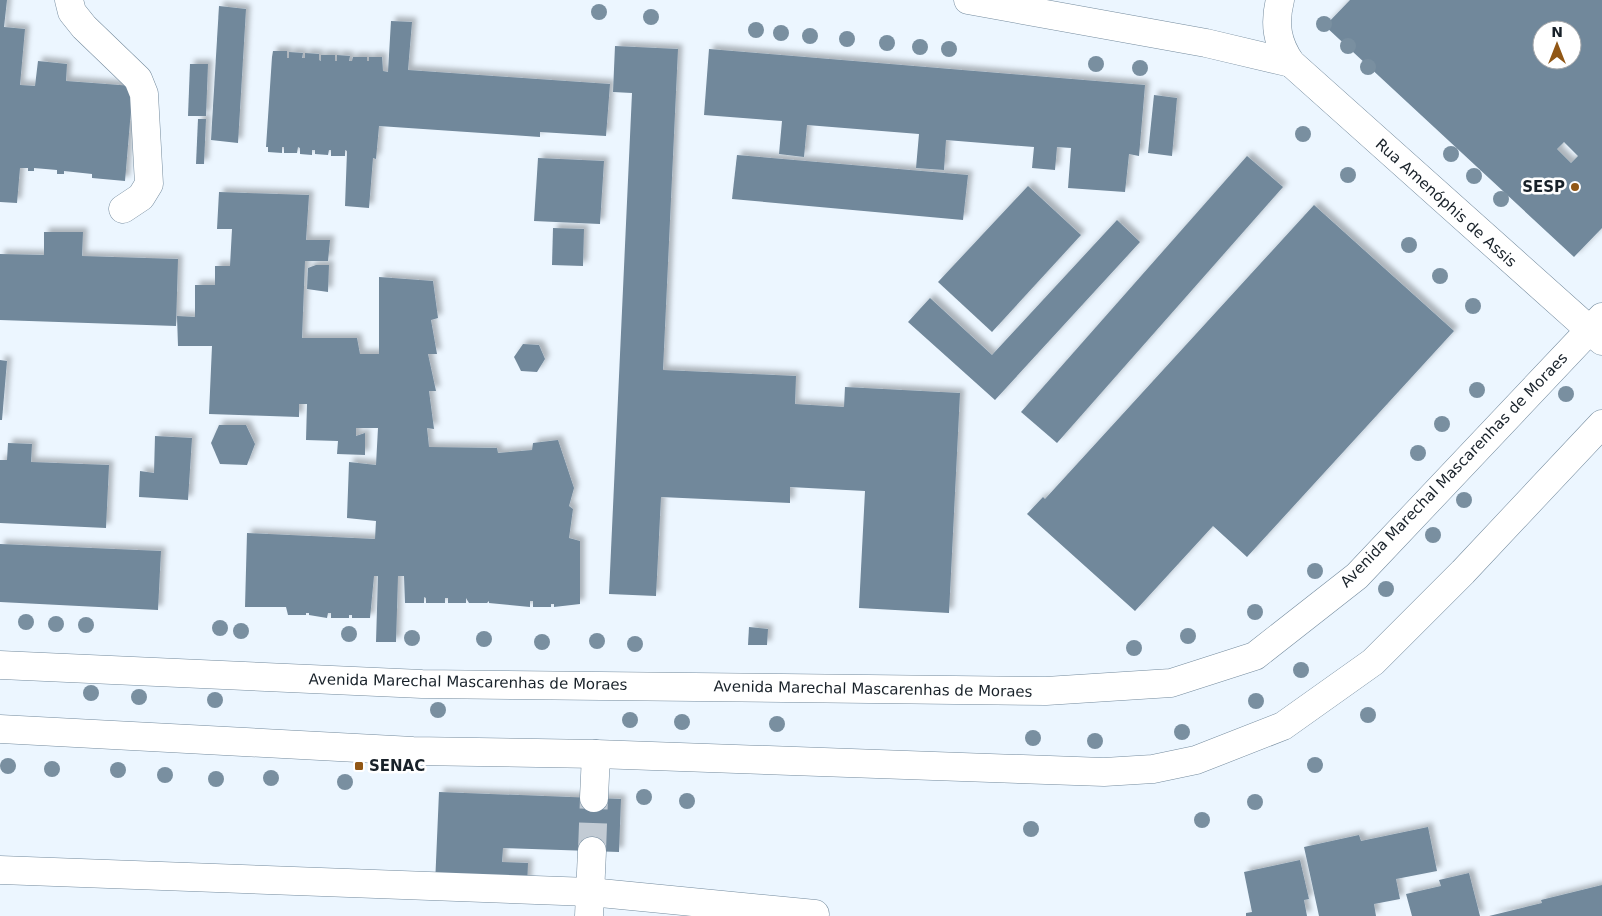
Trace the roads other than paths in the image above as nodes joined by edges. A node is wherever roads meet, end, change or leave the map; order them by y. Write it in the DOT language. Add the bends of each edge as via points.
graph roads {
  1 [pos="69,0"];
  2 [pos="968,0"];
  3 [pos="1280,0"];
  4 [pos="1291,62"];
  5 [pos="123,209"];
  6 [pos="1598,330"];
  7 [pos="1602,424"];
  8 [pos="0,665"];
  9 [pos="0,729"];
  10 [pos="596,754"];
  11 [pos="594,798"];
  12 [pos="592,851"];
  13 [pos="0,870"];
  14 [pos="589,904"];
  15 [pos="815,914"];
  1 -- 5 [label="main road" via="72,12 138,79 144,94 148,184 141,197"];
  2 -- 4 [label="main road, Rua Amenóphis de Assis" via="1226,46"];
  3 -- 4 [label="main road, Rua Amenóphis de Assis" via="1277,34"];
  4 -- 6 [label="main road, Rua Amenóphis de Assis"];
  6 -- 8 [label="main road, Avenida Marechal Mascarenhas de Moraes" via="1357,576 1255,656 1171,683 1046,692 422,684"];
  7 -- 10 [label="main road" via="1373,662 1283,726 1196,760 1153,769 1104,772"];
  9 -- 10 [label="main road" via="357,749"];
  10 -- 11 [label="main road"];
  12 -- 14 [label="main road"];
  13 -- 14 [label="main road"];
  14 -- 15 [label="main road"];
}
